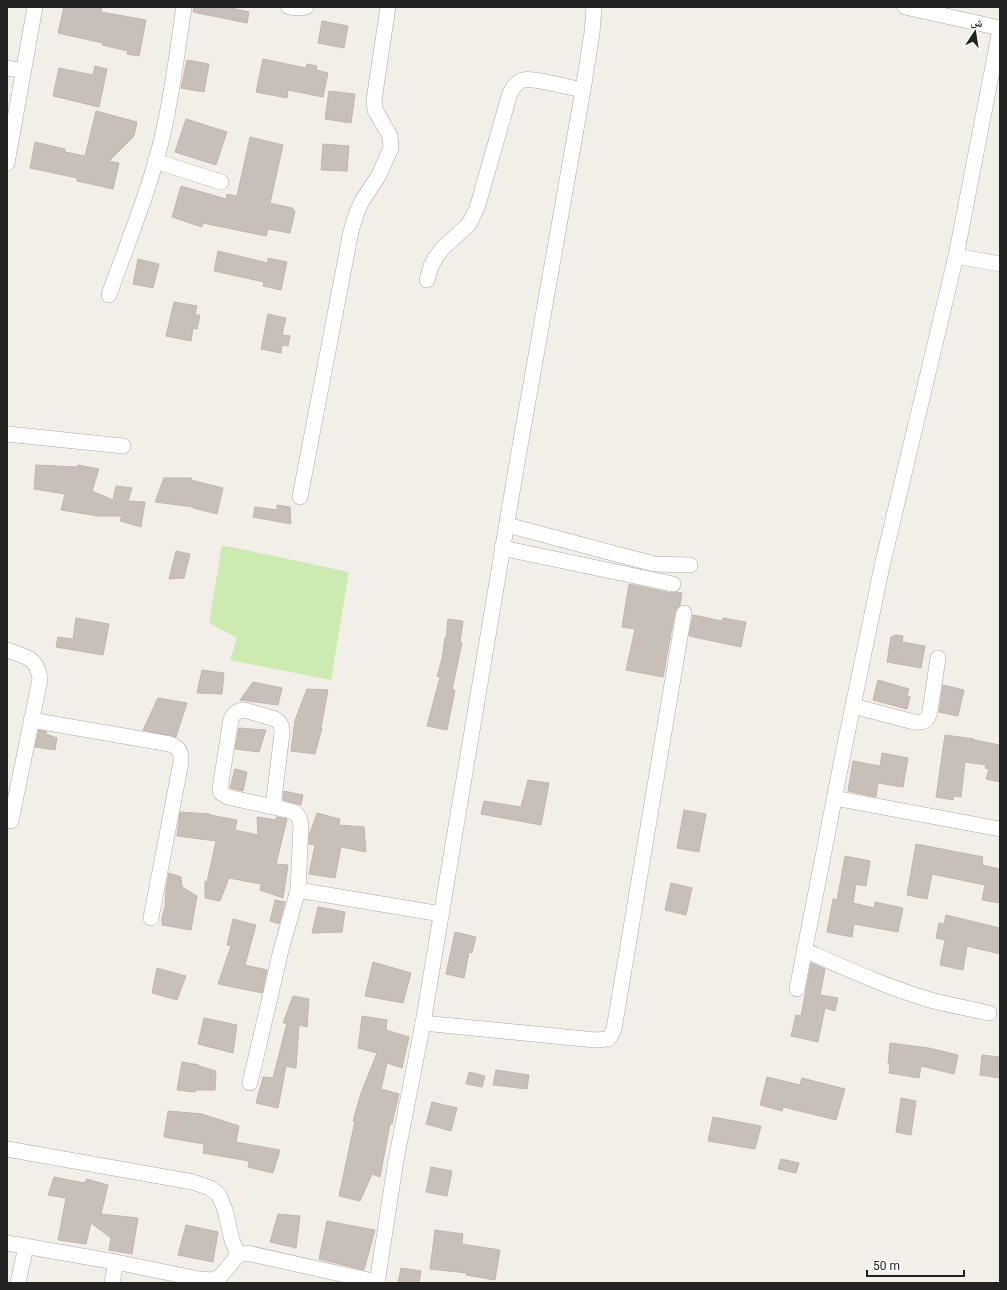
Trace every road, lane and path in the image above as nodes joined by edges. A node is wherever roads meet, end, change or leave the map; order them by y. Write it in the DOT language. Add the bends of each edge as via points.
graph roads {
  1 [pos="35,7"];
  2 [pos="184,7"];
  3 [pos="289,7"];
  4 [pos="306,7"];
  5 [pos="388,7"];
  6 [pos="594,7"];
  7 [pos="905,7"];
  8 [pos="1000,29"];
  9 [pos="7,68"];
  10 [pos="23,71"];
  11 [pos="583,90"];
  12 [pos="155,161"];
  13 [pos="7,163"];
  14 [pos="221,182"];
  15 [pos="956,256"];
  16 [pos="1000,264"];
  17 [pos="427,280"];
  18 [pos="109,295"];
  19 [pos="7,434"];
  20 [pos="123,446"];
  21 [pos="300,497"];
  22 [pos="507,525"];
  23 [pos="502,548"];
  24 [pos="690,565"];
  25 [pos="674,584"];
  26 [pos="684,613"];
  27 [pos="7,650"];
  28 [pos="938,658"];
  29 [pos="853,706"];
  30 [pos="31,720"];
  31 [pos="834,798"];
  32 [pos="273,807"];
  33 [pos="11,821"];
  34 [pos="1000,829"];
  35 [pos="298,890"];
  36 [pos="441,914"];
  37 [pos="151,918"];
  38 [pos="804,950"];
  39 [pos="797,989"];
  40 [pos="989,1013"];
  41 [pos="423,1023"];
  42 [pos="250,1083"];
  43 [pos="7,1149"];
  44 [pos="7,1243"];
  45 [pos="26,1246"];
  46 [pos="238,1255"];
  47 [pos="116,1262"];
  48 [pos="18,1283"];
  49 [pos="112,1283"];
  50 [pos="377,1283"];
  1 -- 10 [label="street"];
  2 -- 12 [label="street" via="167,115"];
  3 -- 4 [label="street"];
  5 -- 21 [label="street" via="374,100 375,110 390,136 391,148 379,175 362,201 347,246"];
  6 -- 11 [label="street"];
  7 -- 8 [label="street"];
  8 -- 15 [label="street"];
  9 -- 10 [label="street"];
  10 -- 13 [label="street"];
  11 -- 17 [label="street" via="538,81 523,80 514,85 478,208 469,224 436,257"];
  11 -- 22 [label="street"];
  12 -- 14 [label="street"];
  12 -- 18 [label="street"];
  15 -- 16 [label="street"];
  15 -- 29 [label="street" via="888,544"];
  19 -- 20 [label="street"];
  22 -- 23 [label="street"];
  22 -- 24 [label="street" via="654,564"];
  23 -- 25 [label="street"];
  23 -- 36 [label="street"];
  26 -- 41 [label="street" via="611,1035 608,1039 595,1040"];
  27 -- 30 [label="street" via="26,657 35,663 39,670 40,679"];
  28 -- 29 [label="street" via="929,717 926,721 914,722"];
  29 -- 31 [label="street"];
  30 -- 33 [label="street"];
  30 -- 37 [label="street" via="170,744 179,750 181,762"];
  31 -- 34 [label="street"];
  31 -- 38 [label="street"];
  32 -- 32 [label="street" via="228,797 221,793 231,719 239,710 275,719 282,727"];
  32 -- 35 [label="street" via="291,811 300,819"];
  35 -- 36 [label="street"];
  35 -- 42 [label="street" via="281,950"];
  36 -- 41 [label="street"];
  38 -- 39 [label="street"];
  38 -- 40 [label="street" via="899,990"];
  41 -- 50 [label="street" via="396,1160"];
  43 -- 46 [label="street" via="193,1182 210,1188 219,1195"];
  44 -- 45 [label="street"];
  45 -- 47 [label="street"];
  45 -- 48 [label="street"];
  46 -- 47 [label="street" via="220,1277 212,1280"];
  46 -- 50 [label="street" via="259,1255"];
  47 -- 49 [label="street"];
}
